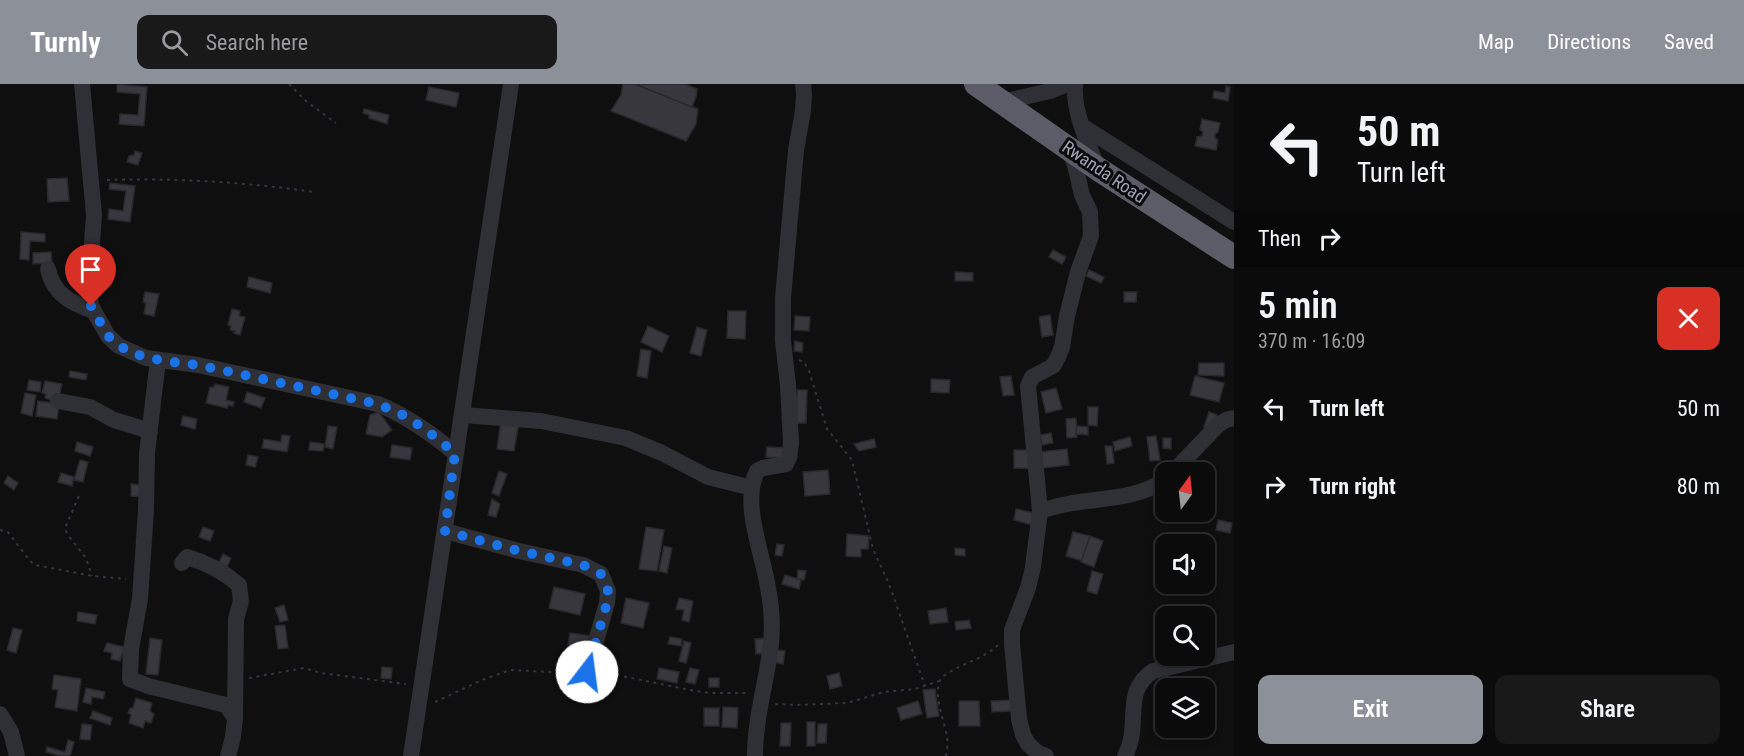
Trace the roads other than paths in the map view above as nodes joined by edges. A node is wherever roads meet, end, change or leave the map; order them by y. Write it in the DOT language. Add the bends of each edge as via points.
graph roads {
  1 [pos="82,84"];
  2 [pos="511,84"];
  3 [pos="803,84"];
  4 [pos="976,84"];
  5 [pos="1066,84"];
  6 [pos="1076,84"];
  7 [pos="1002,102"];
  8 [pos="1082,126"];
  9 [pos="1068,148"];
  10 [pos="1098,169"];
  11 [pos="1234,222"];
  12 [pos="1234,257"];
  13 [pos="48,269"];
  14 [pos="94,311"];
  15 [pos="158,360"];
  16 [pos="58,401"];
  17 [pos="462,415"];
  18 [pos="1234,418"];
  19 [pos="150,431"];
  20 [pos="455,453"];
  21 [pos="1183,462"];
  22 [pos="1155,485"];
  23 [pos="752,488"];
  24 [pos="1040,511"];
  25 [pos="445,531"];
  26 [pos="182,563"];
  27 [pos="1234,652"];
  28 [pos="587,672"];
  29 [pos="0,714"];
  30 [pos="235,718"];
  31 [pos="18,756"];
  32 [pos="228,756"];
  33 [pos="411,756"];
  34 [pos="755,756"];
  35 [pos="1046,756"];
  36 [pos="1125,756"];
  1 -- 14 [label="street" via="94,215 89,286"];
  2 -- 17 [label="street"];
  3 -- 23 [label="street" via="782,323 789,458 783,465 760,469"];
  4 -- 7 [label="highway, Rwanda Road"];
  5 -- 7 [label="street"];
  6 -- 8 [label="street" via="1075,102"];
  7 -- 9 [label="highway, Rwanda Road"];
  8 -- 10 [label="street"];
  8 -- 11 [label="street"];
  9 -- 10 [label="highway, Rwanda Road"];
  9 -- 24 [label="street" via="1090,212 1091,236 1078,272 1062,347 1053,366 1032,377 1028,386"];
  10 -- 12 [label="highway, Rwanda Road"];
  13 -- 14 [label="street" via="60,294"];
  14 -- 15 [label="street" via="108,336 120,346"];
  15 -- 19 [label="street"];
  15 -- 20 [label="street" via="378,404 403,415"];
  16 -- 19 [label="street" via="90,407 114,420"];
  17 -- 20 [label="street"];
  17 -- 23 [label="street" via="541,421 626,438 708,477"];
  18 -- 21 [label="street" via="1218,425"];
  19 -- 30 [label="street" via="147,510 130,648 130,679 226,705"];
  20 -- 25 [label="street"];
  22 -- 24 [label="street" via="1126,496"];
  23 -- 34 [label="street" via="772,629"];
  24 -- 35 [label="street" via="1034,567 1012,630 1011,644 1023,735 1032,748"];
  25 -- 28 [label="street" via="583,565 601,574 608,591 607,603"];
  25 -- 33 [label="street"];
  26 -- 30 [label="street" via="187,557 203,561 239,585"];
  27 -- 36 [label="street" via="1153,670 1142,678 1135,689 1131,738"];
  29 -- 31 [label="street" via="11,732"];
  30 -- 32 [label="street"];
}
